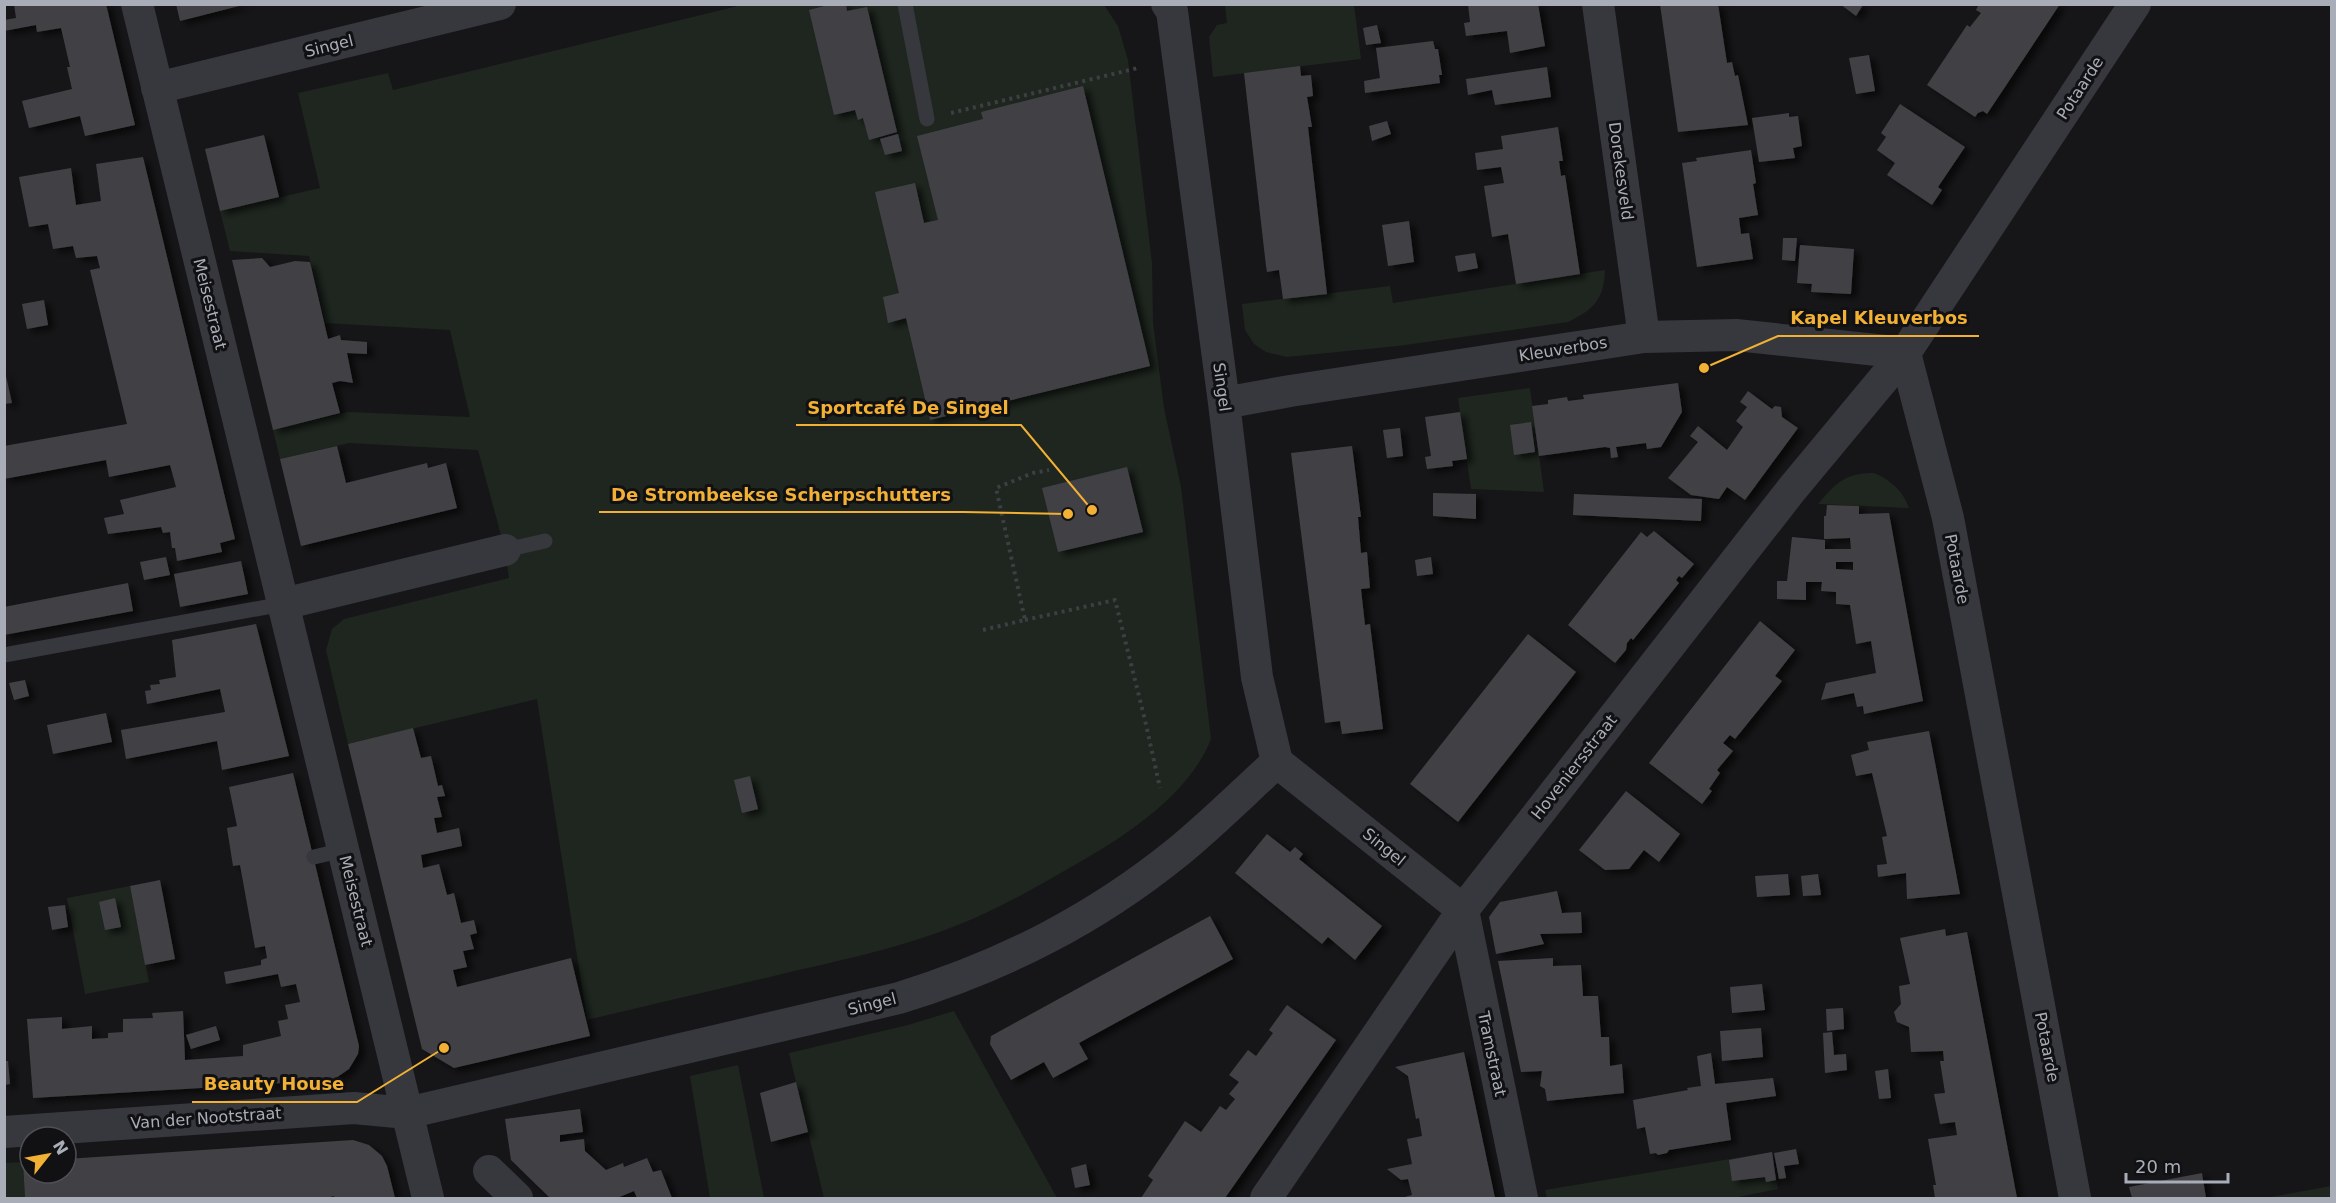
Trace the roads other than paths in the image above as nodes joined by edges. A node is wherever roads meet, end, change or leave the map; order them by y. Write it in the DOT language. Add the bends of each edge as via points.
graph roads {
  1 [pos="137,4"];
  2 [pos="500,4"];
  3 [pos="905,4"];
  4 [pos="1598,4"];
  5 [pos="2135,4"];
  6 [pos="1170,7"];
  7 [pos="157,88"];
  8 [pos="927,119"];
  9 [pos="1644,337"];
  10 [pos="1905,353"];
  11 [pos="1224,403"];
  12 [pos="545,541"];
  13 [pos="505,550"];
  14 [pos="284,604"];
  15 [pos="4,655"];
  16 [pos="1277,762"];
  17 [pos="343,850"];
  18 [pos="314,857"];
  19 [pos="1463,910"];
  20 [pos="407,1113"];
  21 [pos="4,1132"];
  22 [pos="489,1171"];
  23 [pos="428,1198"];
  24 [pos="517,1198"];
  25 [pos="1266,1198"];
  26 [pos="1522,1198"];
  27 [pos="2075,1198"];
  1 -- 7 [label="street, Meisestraat"];
  2 -- 7 [label="street, Singel"];
  3 -- 8 [label="lane"];
  4 -- 9 [label="street, Dorekesveld"];
  5 -- 10 [label="street, Potaarde"];
  6 -- 11 [label="street, Singel"];
  7 -- 14 [label="street, Meisestraat"];
  9 -- 10 [label="street, Kleuverbos" via="1736,335"];
  9 -- 11 [label="street, Kleuverbos"];
  10 -- 19 [label="street, Hoveniersstraat" via="1792,489"];
  10 -- 27 [label="street, Potaarde" via="1948,518"];
  11 -- 16 [label="street, Singel" via="1257,677"];
  12 -- 13 [label="lane"];
  13 -- 14 [label="street"];
  14 -- 15 [label="lane"];
  14 -- 17 [label="street, Meisestraat"];
  16 -- 19 [label="street, Singel"];
  16 -- 20 [label="street, Singel" via="1142,880 1062,932 983,969 899,998"];
  17 -- 18 [label="lane"];
  17 -- 20 [label="street, Meisestraat"];
  19 -- 25 [label="street, Hoveniersstraat"];
  19 -- 26 [label="street, Tramstraat"];
  20 -- 21 [label="street, Van der Nootstraat" via="354,1108"];
  20 -- 23 [label="street, Meisestraat"];
  22 -- 24 [label="street"];
}
